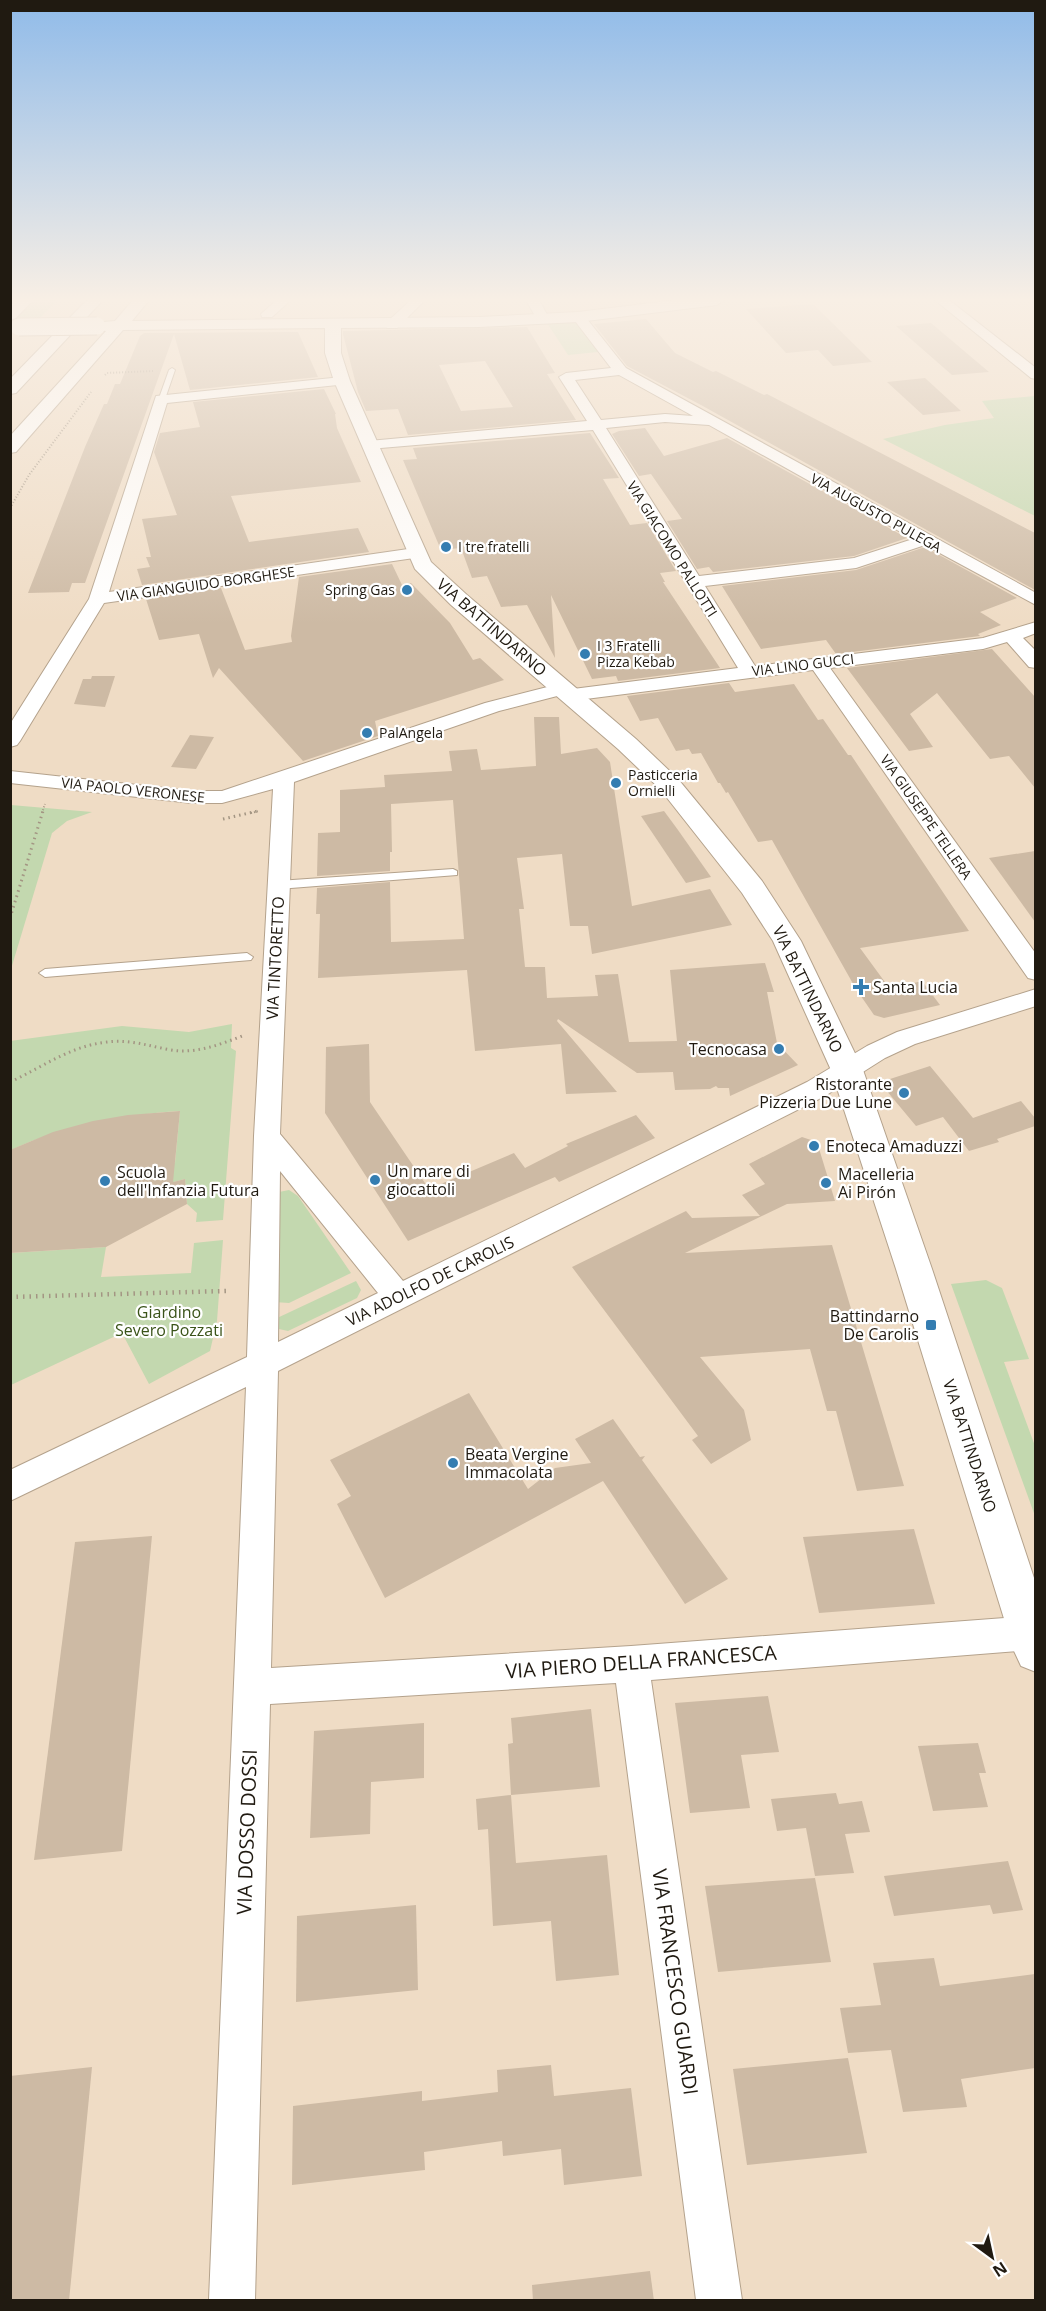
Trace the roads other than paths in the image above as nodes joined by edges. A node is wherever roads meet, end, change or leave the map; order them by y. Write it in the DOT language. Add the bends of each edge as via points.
graph roads {
  1 [pos="46,408"];
  2 [pos="158,408"];
  3 [pos="353,408"];
  4 [pos="586,408"];
  5 [pos="689,408"];
  6 [pos="693,410"];
  7 [pos="665,418"];
  8 [pos="718,424"];
  9 [pos="597,426"];
  10 [pos="369,445"];
  11 [pos="10,448"];
  12 [pos="925,540"];
  13 [pos="415,553"];
  14 [pos="693,582"];
  15 [pos="98,599"];
  16 [pos="1035,600"];
  17 [pos="1035,627"];
  18 [pos="1011,636"];
  19 [pos="817,663"];
  20 [pos="1035,663"];
  21 [pos="748,671"];
  22 [pos="566,692"];
  23 [pos="10,741"];
  24 [pos="10,777"];
  25 [pos="284,779"];
  26 [pos="453,873"];
  27 [pos="278,885"];
  28 [pos="247,957"];
  29 [pos="1035,972"];
  30 [pos="45,973"];
  31 [pos="1035,997"];
  32 [pos="847,1070"];
  33 [pos="267,1136"];
  34 [pos="398,1296"];
  35 [pos="263,1364"];
  36 [pos="10,1486"];
  37 [pos="1034,1639"];
  38 [pos="631,1664"];
  39 [pos="251,1687"];
  40 [pos="232,2301"];
  41 [pos="719,2301"];
  1 -- 11 [label="main road"];
  2 -- 15 [label="street, VIA GIANGUIDO BORGHESE"];
  3 -- 10 [label="main road, VIA BATTINDARNO"];
  4 -- 9 [label="street, VIA GIACOMO PALLOTTI"];
  5 -- 6 [label="street, VIA AUGUSTO PULEGA"];
  6 -- 7 [label="street"];
  6 -- 8 [label="street, VIA AUGUSTO PULEGA"];
  7 -- 8 [label="street"];
  7 -- 9 [label="street"];
  8 -- 12 [label="street, VIA AUGUSTO PULEGA"];
  9 -- 10 [label="street"];
  9 -- 14 [label="street, VIA GIACOMO PALLOTTI"];
  10 -- 13 [label="main road, VIA BATTINDARNO"];
  12 -- 14 [label="street" via="856,563"];
  12 -- 16 [label="street, VIA AUGUSTO PULEGA"];
  13 -- 15 [label="street, VIA GIANGUIDO BORGHESE"];
  13 -- 22 [label="main road, VIA BATTINDARNO" via="422,565 459,600"];
  14 -- 21 [label="street, VIA GIACOMO PALLOTTI"];
  15 -- 23 [label="street"];
  17 -- 18 [label="street, VIA LINO GUCCI"];
  18 -- 19 [label="street, VIA LINO GUCCI" via="983,643"];
  18 -- 20 [label="street"];
  19 -- 21 [label="street, VIA LINO GUCCI"];
  19 -- 29 [label="street, VIA GIUSEPPE TELLERA"];
  21 -- 22 [label="street, VIA LINO GUCCI"];
  22 -- 25 [label="street, VIA PAOLO VERONESE" via="482,711"];
  22 -- 32 [label="main road, VIA BATTINDARNO" via="669,784 752,887 787,941"];
  24 -- 25 [label="street, VIA PAOLO VERONESE" via="208,798"];
  25 -- 27 [label="street, VIA TINTORETTO"];
  26 -- 27 [label="lane"];
  27 -- 33 [label="street, VIA TINTORETTO"];
  28 -- 30 [label="lane"];
  31 -- 32 [label="street, VIA ADOLFO DE CAROLIS" via="906,1038"];
  32 -- 34 [label="street, VIA ADOLFO DE CAROLIS" via="816,1089"];
  32 -- 37 [label="main road, VIA BATTINDARNO"];
  33 -- 34 [label="street"];
  33 -- 35 [label="street, VIA TINTORETTO"];
  34 -- 35 [label="street, VIA ADOLFO DE CAROLIS"];
  35 -- 36 [label="street, VIA ADOLFO DE CAROLIS"];
  35 -- 39 [label="street, VIA DOSSO DOSSI"];
  37 -- 38 [label="street, VIA PIERO DELLA FRANCESCA"];
  38 -- 39 [label="street, VIA PIERO DELLA FRANCESCA"];
  38 -- 41 [label="street, VIA FRANCESCO GUARDI"];
  39 -- 40 [label="street, VIA DOSSO DOSSI"];
}
